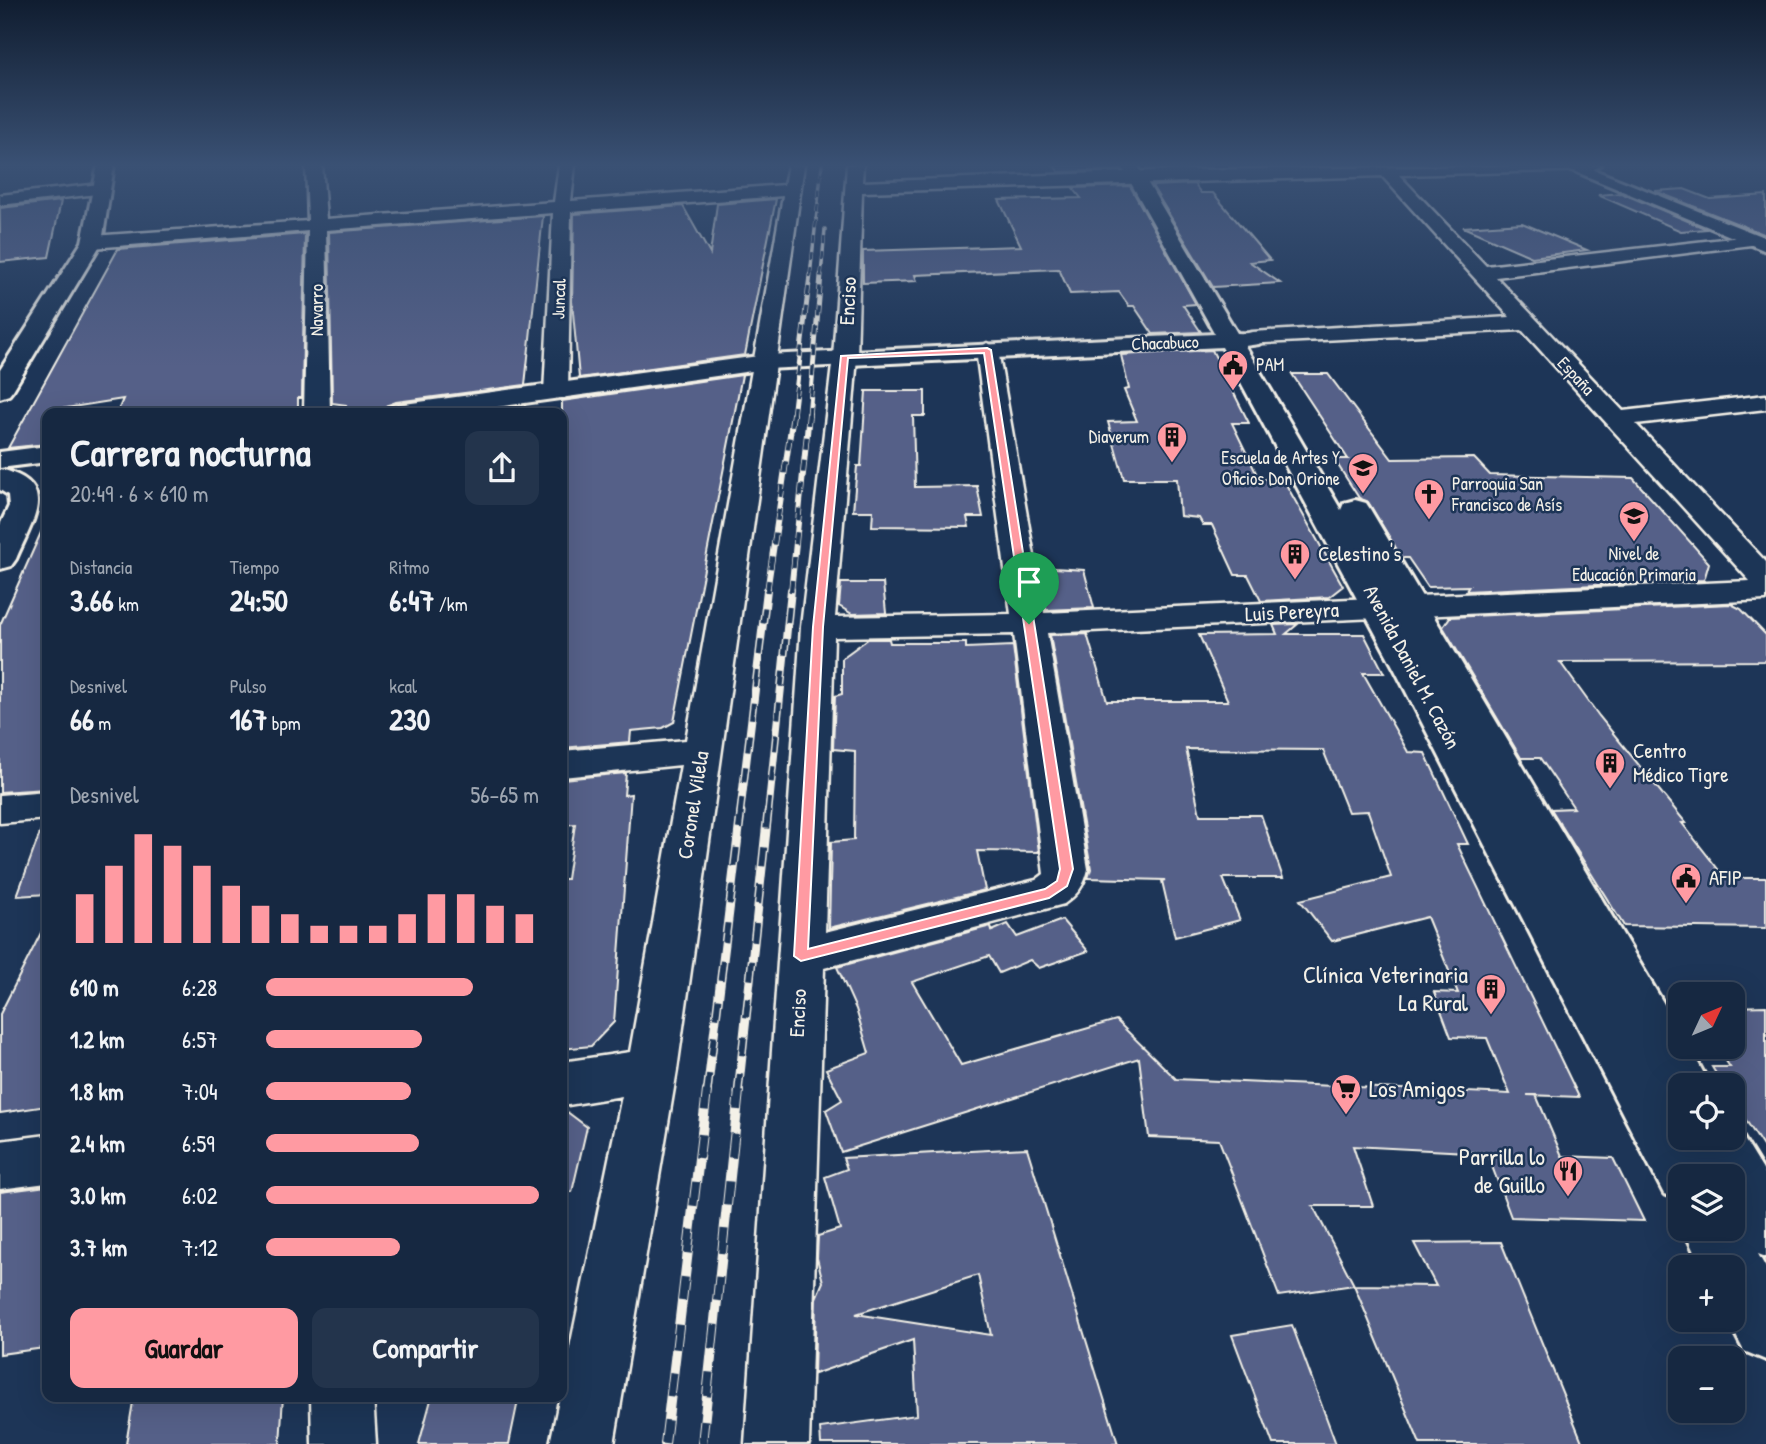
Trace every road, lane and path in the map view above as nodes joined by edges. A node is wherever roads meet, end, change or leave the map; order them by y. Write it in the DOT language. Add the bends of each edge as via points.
graph roads {
  1 [pos="93,232"];
  2 [pos="219,232"];
  3 [pos="317,232"];
  4 [pos="561,232"];
  5 [pos="786,232"];
  6 [pos="851,232"];
  7 [pos="1179,232"];
  8 [pos="1443,232"];
  9 [pos="1734,232"];
  10 [pos="92,242"];
  11 [pos="1758,242"];
  12 [pos="1481,273"];
  13 [pos="1528,323"];
  14 [pos="1242,340"];
  15 [pos="987,350"];
  16 [pos="845,356"];
  17 [pos="766,362"];
  18 [pos="0,390"];
  19 [pos="556,393"];
  20 [pos="1766,402"];
  21 [pos="317,408"];
  22 [pos="437,408"];
  23 [pos="1616,419"];
  24 [pos="42,455"];
  25 [pos="0,460"];
  26 [pos="0,478"];
  27 [pos="0,559"];
  28 [pos="1766,579"];
  29 [pos="1766,590"];
  30 [pos="1397,607"];
  31 [pos="1029,624"];
  32 [pos="818,627"];
  33 [pos="701,751"];
  34 [pos="567,764"];
  35 [pos="42,806"];
  36 [pos="0,809"];
  37 [pos="801,956"];
  38 [pos="652,1070"];
  39 [pos="1677,1073"];
  40 [pos="567,1083"];
  41 [pos="1721,1150"];
  42 [pos="42,1160"];
  43 [pos="1678,1164"];
  44 [pos="0,1165"];
  45 [pos="1766,1229"];
  46 [pos="1719,1241"];
  47 [pos="1766,1329"];
  48 [pos="342,1402"];
  49 [pos="344,1444"];
  50 [pos="582,1444"];
  51 [pos="777,1444"];
  1 -- 10 [label="main road"];
  2 -- 10 [label="street"];
  3 -- 21 [label="street, Navarro"];
  4 -- 19 [label="street, Juncal"];
  5 -- 17 [label="street, Coronel Vilela"];
  6 -- 16 [label="street, Enciso"];
  7 -- 14 [label="main road, Avenida Daniel M. Cazón"];
  8 -- 12 [label="street, España"];
  9 -- 11 [label="main road"];
  10 -- 18 [label="main road"];
  11 -- 12 [label="street"];
  12 -- 13 [label="street, España"];
  13 -- 14 [label="street, Chacabuco"];
  13 -- 23 [label="street, España"];
  14 -- 15 [label="main road, Chacabuco"];
  14 -- 30 [label="main road, Avenida Daniel M. Cazón"];
  15 -- 16 [label="main road, Chacabuco"];
  15 -- 31 [label="street"];
  16 -- 17 [label="main road, Chacabuco"];
  16 -- 32 [label="street, Enciso"];
  17 -- 19 [label="main road"];
  17 -- 33 [label="street, Coronel Vilela"];
  19 -- 22 [label="main road"];
  20 -- 23 [label="street"];
  23 -- 28 [label="street, España"];
  24 -- 25 [label="main road"];
  26 -- 27 [label="main road" via="23,491 24,506"];
  29 -- 30 [label="street, Luis Pereyra"];
  30 -- 31 [label="street, Luis Pereyra"];
  30 -- 39 [label="main road, Avenida Daniel M. Cazón"];
  30 -- 43 [label="main road, Avenida Daniel M. Cazón"];
  31 -- 32 [label="street, Luis Pereyra"];
  31 -- 37 [label="street" via="1067,869 1063,883 1049,893"];
  32 -- 37 [label="street, Enciso"];
  33 -- 34 [label="street"];
  33 -- 38 [label="street, Coronel Vilela"];
  35 -- 36 [label="street"];
  37 -- 51 [label="street, Enciso"];
  38 -- 40 [label="street"];
  38 -- 50 [label="street, Coronel Vilela"];
  41 -- 45 [label="main road"];
  42 -- 44 [label="street"];
  46 -- 47 [label="main road"];
  48 -- 49 [label="street"];
}
